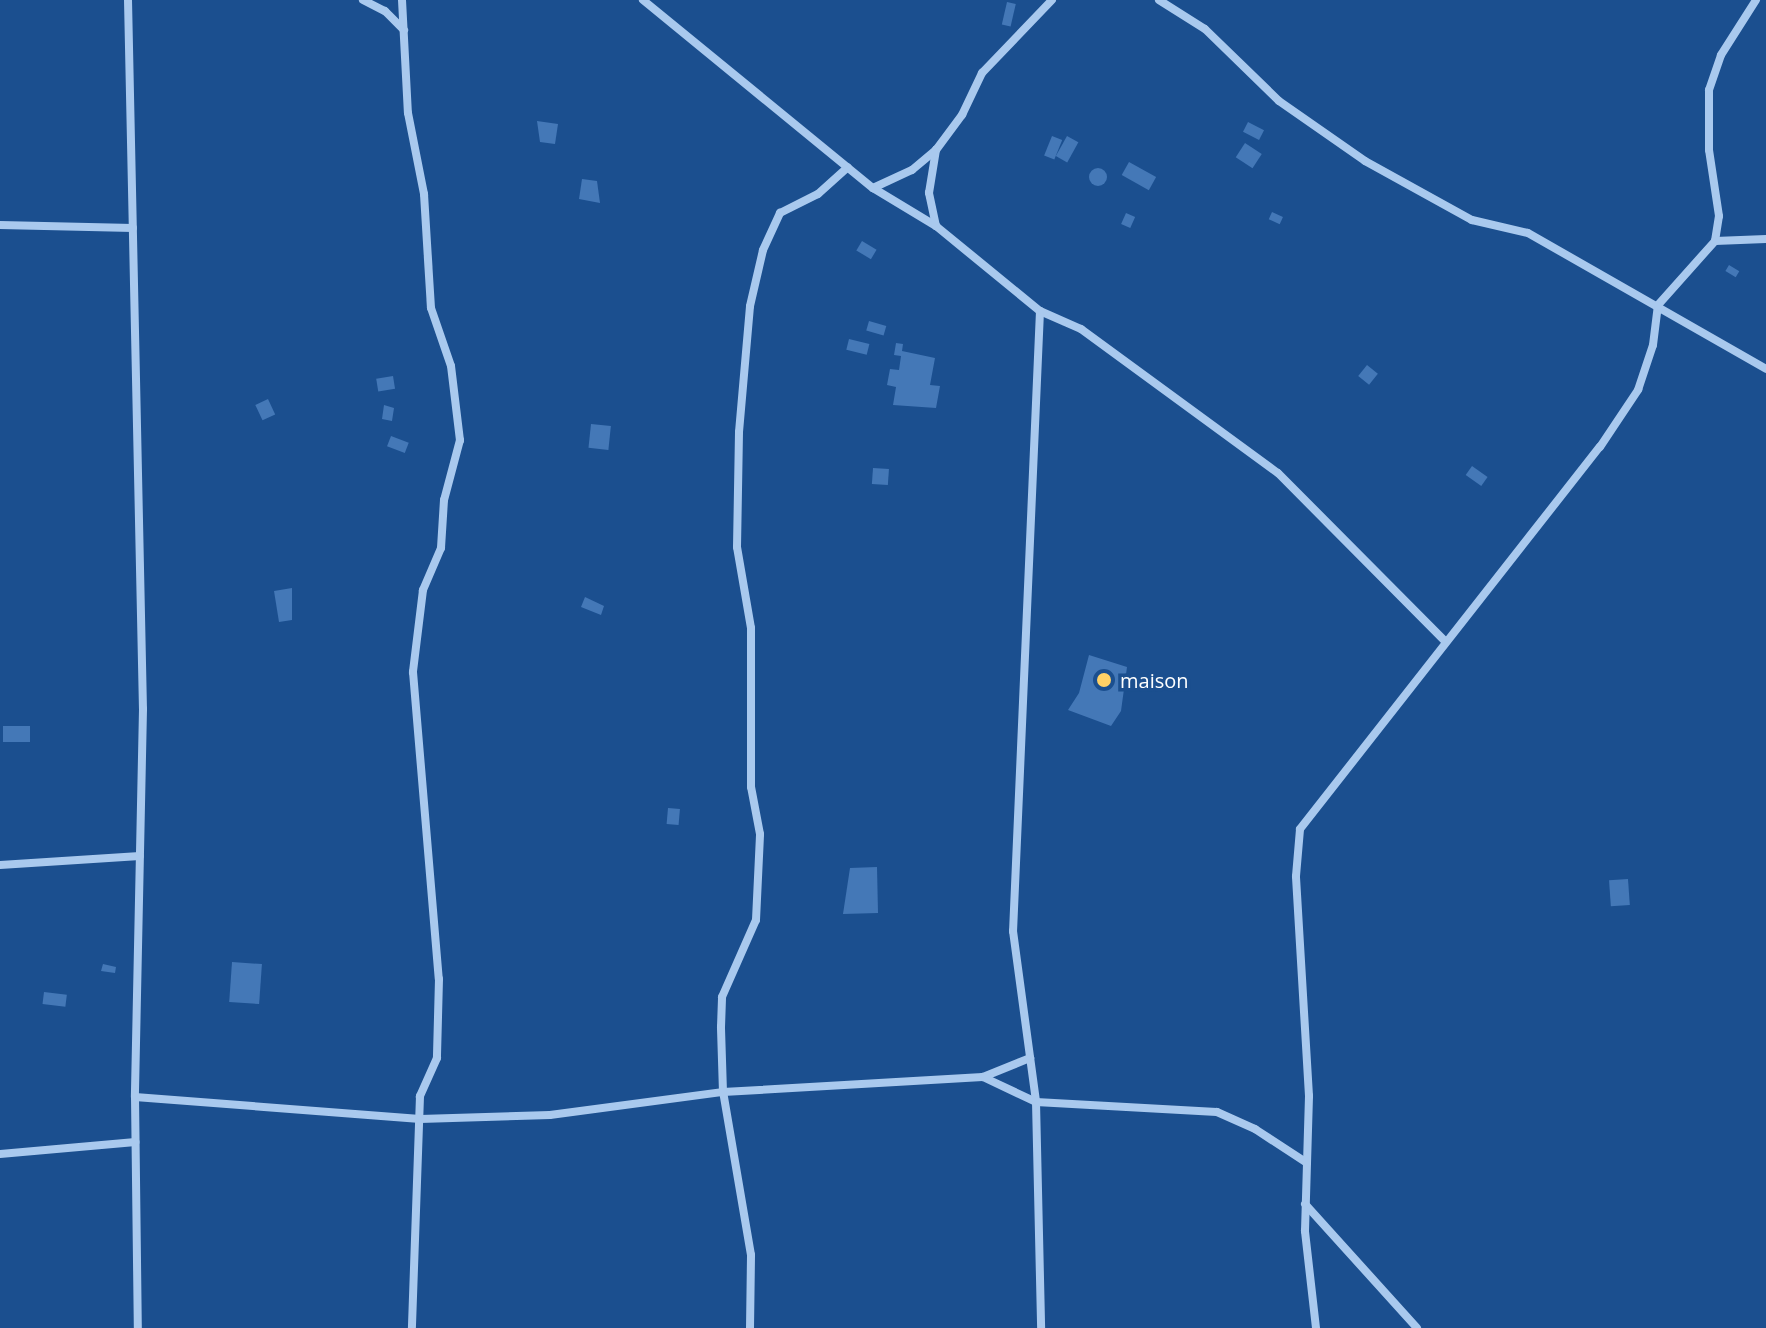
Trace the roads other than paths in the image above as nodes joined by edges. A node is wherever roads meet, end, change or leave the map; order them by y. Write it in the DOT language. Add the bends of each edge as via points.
graph roads {
  1 [pos="128,0"];
  2 [pos="363,0"];
  3 [pos="402,0"];
  4 [pos="643,0"];
  5 [pos="1052,0"];
  6 [pos="1159,0"];
  7 [pos="1756,0"];
  8 [pos="405,31"];
  9 [pos="936,150"];
  10 [pos="848,167"];
  11 [pos="873,188"];
  12 [pos="0,225"];
  13 [pos="936,226"];
  14 [pos="133,228"];
  15 [pos="1766,239"];
  16 [pos="1715,241"];
  17 [pos="1658,305"];
  18 [pos="1040,311"];
  19 [pos="1766,369"];
  20 [pos="1445,641"];
  21 [pos="140,856"];
  22 [pos="0,865"];
  23 [pos="1030,1058"];
  24 [pos="983,1077"];
  25 [pos="723,1092"];
  26 [pos="135,1097"];
  27 [pos="1036,1102"];
  28 [pos="420,1119"];
  29 [pos="135,1142"];
  30 [pos="0,1154"];
  31 [pos="1307,1163"];
  32 [pos="1304,1203"];
  33 [pos="138,1328"];
  34 [pos="412,1328"];
  35 [pos="750,1328"];
  36 [pos="1041,1328"];
  37 [pos="1316,1328"];
  38 [pos="1417,1328"];
  1 -- 14 [label="street"];
  2 -- 8 [label="street" via="385,11"];
  3 -- 8 [label="street"];
  4 -- 10 [label="street"];
  5 -- 9 [label="street" via="982,73 962,115"];
  6 -- 17 [label="street" via="1205,29 1279,101 1365,161 1472,220 1528,233"];
  7 -- 16 [label="street" via="1721,55 1709,90 1709,150 1719,216"];
  8 -- 28 [label="street" via="408,113 424,194 431,308 451,366 460,440 444,500 441,548 423,590 413,672 439,979 437,1058 420,1096"];
  9 -- 11 [label="street" via="912,170"];
  9 -- 13 [label="street" via="929,193"];
  10 -- 11 [label="street"];
  10 -- 25 [label="street" via="818,194 780,213 763,250 750,306 739,432 737,547 751,628 751,787 760,834 756,920 722,997"];
  11 -- 13 [label="street"];
  12 -- 14 [label="street"];
  13 -- 18 [label="street"];
  14 -- 21 [label="street" via="143,709"];
  15 -- 16 [label="street"];
  16 -- 17 [label="street"];
  17 -- 19 [label="street"];
  17 -- 20 [label="street" via="1653,345 1638,390"];
  18 -- 20 [label="street" via="1081,329 1278,473"];
  18 -- 23 [label="street" via="1013,931"];
  20 -- 31 [label="street" via="1300,829 1296,876 1307,1039"];
  21 -- 22 [label="street"];
  21 -- 26 [label="street"];
  23 -- 24 [label="street"];
  23 -- 27 [label="street"];
  24 -- 25 [label="street"];
  24 -- 27 [label="street"];
  25 -- 28 [label="street" via="550,1115"];
  25 -- 35 [label="street" via="751,1255"];
  26 -- 28 [label="street"];
  26 -- 29 [label="street"];
  27 -- 31 [label="street" via="1217,1112"];
  27 -- 36 [label="street"];
  28 -- 34 [label="street"];
  29 -- 30 [label="street"];
  29 -- 33 [label="street"];
  31 -- 32 [label="street"];
  32 -- 37 [label="street"];
  32 -- 38 [label="street"];
}
